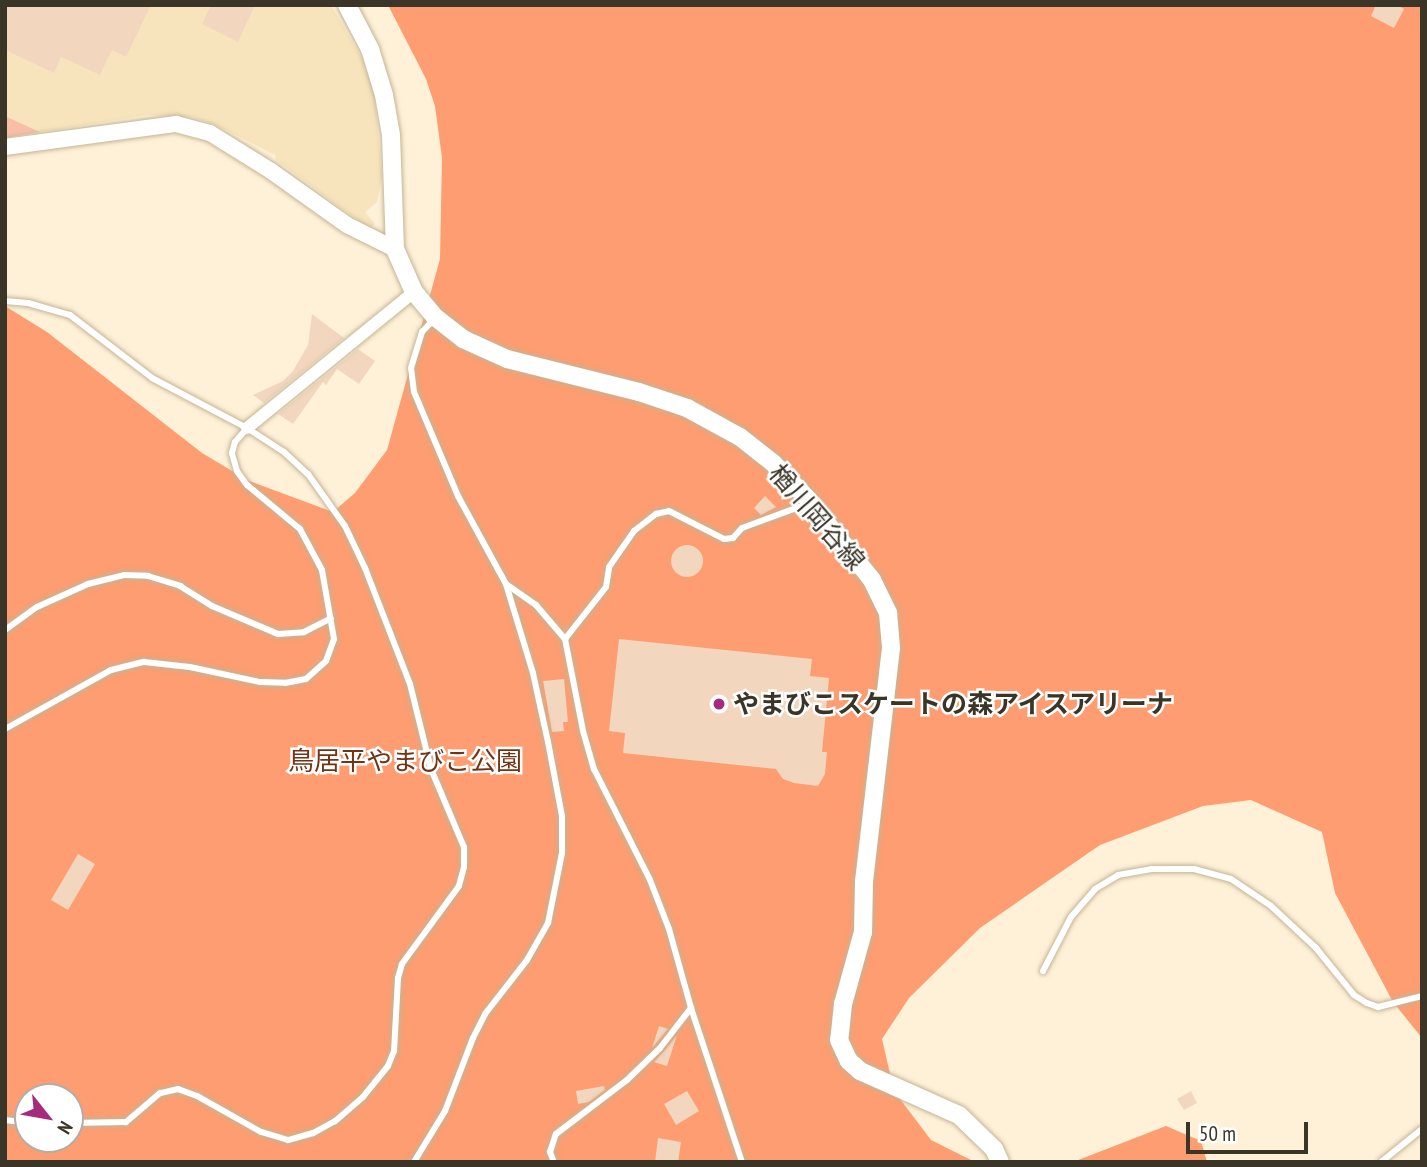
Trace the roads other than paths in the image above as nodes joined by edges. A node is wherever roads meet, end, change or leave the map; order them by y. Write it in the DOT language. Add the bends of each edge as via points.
graph roads {
  1 [pos="347,5"];
  2 [pos="5,147"];
  3 [pos="396,249"];
  4 [pos="414,292"];
  5 [pos="5,301"];
  6 [pos="435,317"];
  7 [pos="247,428"];
  8 [pos="799,506"];
  9 [pos="506,584"];
  10 [pos="331,618"];
  11 [pos="5,630"];
  12 [pos="565,639"];
  13 [pos="5,729"];
  14 [pos="1043,971"];
  15 [pos="1422,996"];
  16 [pos="691,1008"];
  17 [pos="84,1124"];
  18 [pos="1422,1129"];
  19 [pos="982,1139"];
  20 [pos="414,1162"];
  21 [pos="554,1162"];
  22 [pos="742,1162"];
  23 [pos="987,1162"];
  24 [pos="1000,1162"];
  25 [pos="1381,1162"];
  1 -- 3 [label="main road, 楢川岡谷線" via="370,49 384,95 391,135"];
  2 -- 3 [label="street" via="176,124 210,133 347,225"];
  3 -- 4 [label="main road, 楢川岡谷線"];
  4 -- 6 [label="main road, 楢川岡谷線"];
  4 -- 7 [label="street"];
  5 -- 7 [label="lane" via="71,315 152,378"];
  6 -- 9 [label="lane" via="422,332 411,368 414,392 458,496"];
  6 -- 19 [label="main road, 楢川岡谷線" via="463,339 507,359 687,408 740,437 806,497 872,580 888,613 891,648 864,881 863,932 843,1004 839,1040 860,1071 943,1106"];
  7 -- 10 [label="lane" via="232,453 237,471 247,485 300,529 322,570"];
  7 -- 17 [label="lane" via="308,474 345,526 410,684 431,769 464,847 464,867 459,886 402,964 394,1051 388,1066 363,1097 335,1121 288,1140 261,1132 178,1089 160,1093 126,1122"];
  8 -- 12 [label="lane" via="742,528 733,538 669,511 656,514 634,531 609,567 606,587"];
  9 -- 12 [label="lane" via="536,606"];
  9 -- 20 [label="lane" via="533,673 562,816 557,888 548,923 527,960 485,1014 445,1111"];
  10 -- 11 [label="lane" via="304,632 278,634 212,606 180,586 148,576 124,575 88,584 37,607"];
  10 -- 13 [label="lane" via="334,639 326,661 306,679 260,682 144,662 111,670"];
  12 -- 16 [label="lane" via="594,769 650,880"];
  14 -- 15 [label="lane" via="1071,917 1095,889 1118,875 1194,869 1231,879 1271,906 1316,948 1354,995 1367,1003 1377,1007"];
  16 -- 21 [label="lane" via="627,1080 556,1134 550,1152"];
  16 -- 22 [label="lane"];
  18 -- 25 [label="lane"];
  19 -- 23 [label="main road"];
  19 -- 24 [label="main road, 楢川岡谷線"];
}
